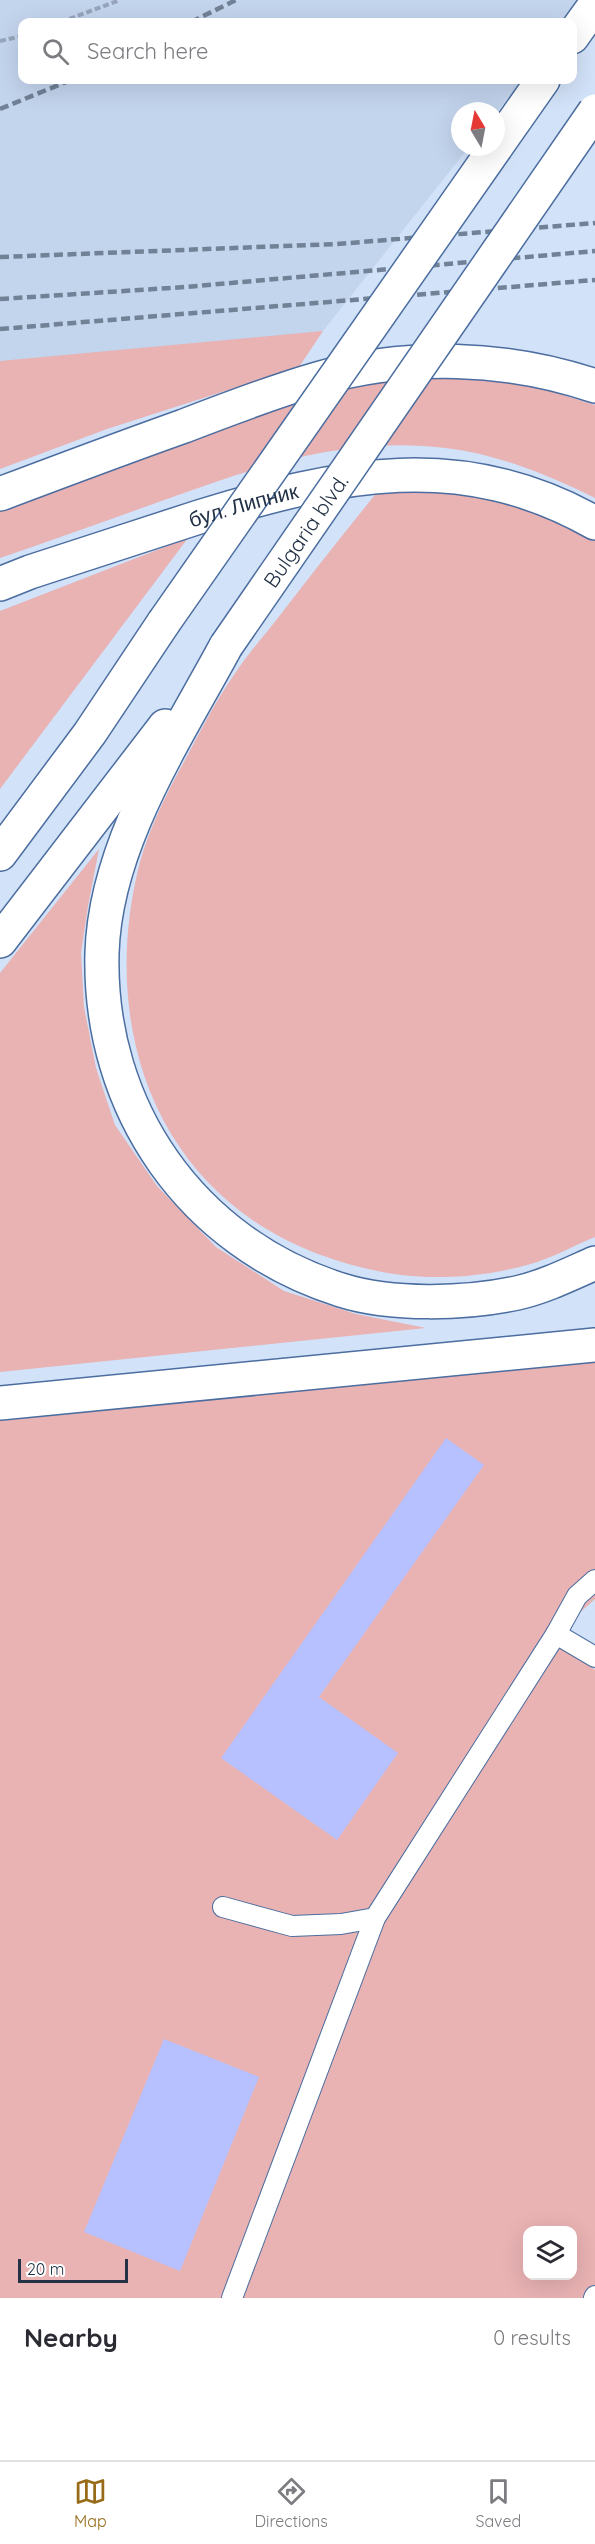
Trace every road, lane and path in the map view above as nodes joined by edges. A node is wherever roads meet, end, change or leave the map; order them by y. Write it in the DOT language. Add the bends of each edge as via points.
graph roads {
  1 [pos="120,0"];
  2 [pos="595,5"];
  3 [pos="72,18"];
  4 [pos="577,31"];
  5 [pos="18,37"];
  6 [pos="0,41"];
  7 [pos="540,84"];
  8 [pos="595,111"];
  9 [pos="505,134"];
  10 [pos="490,156"];
  11 [pos="595,386"];
  12 [pos="0,494"];
  13 [pos="595,523"];
  14 [pos="0,584"];
  15 [pos="226,646"];
  16 [pos="0,854"];
  17 [pos="0,941"];
  18 [pos="595,1263"];
  19 [pos="595,1286"];
  20 [pos="518,1293"];
  21 [pos="595,1346"];
  22 [pos="0,1403"];
  23 [pos="595,1580"];
  24 [pos="556,1634"];
  25 [pos="595,1657"];
  26 [pos="223,1907"];
  27 [pos="375,1918"];
  28 [pos="232,2298"];
  1 -- 3 [label="path"];
  2 -- 4 [label="main road"];
  5 -- 6 [label="path"];
  7 -- 9 [label="main road"];
  8 -- 15 [label="main road, Bulgaria blvd., bridge"];
  10 -- 16 [label="main road, bridge" via="90,733"];
  11 -- 12 [label="main road" via="546,373 473,363 431,362 360,369 283,390"];
  13 -- 14 [label="main road, бул. Липник" via="536,495 495,485 431,476 365,476 325,482 234,506"];
  15 -- 17 [label="main road, Bulgaria blvd."];
  15 -- 20 [label="main road" via="141,805 109,901 102,953 103,988 113,1053 132,1108 164,1165 187,1191 258,1254 285,1268 343,1291 373,1297 443,1300"];
  18 -- 20 [label="main road"];
  19 -- 20 [label="main road"];
  21 -- 22 [label="main road"];
  23 -- 24 [label="lane" via="577,1596"];
  24 -- 25 [label="lane"];
  24 -- 27 [label="lane"];
  26 -- 27 [label="lane" via="292,1926"];
  27 -- 28 [label="lane"];
}
